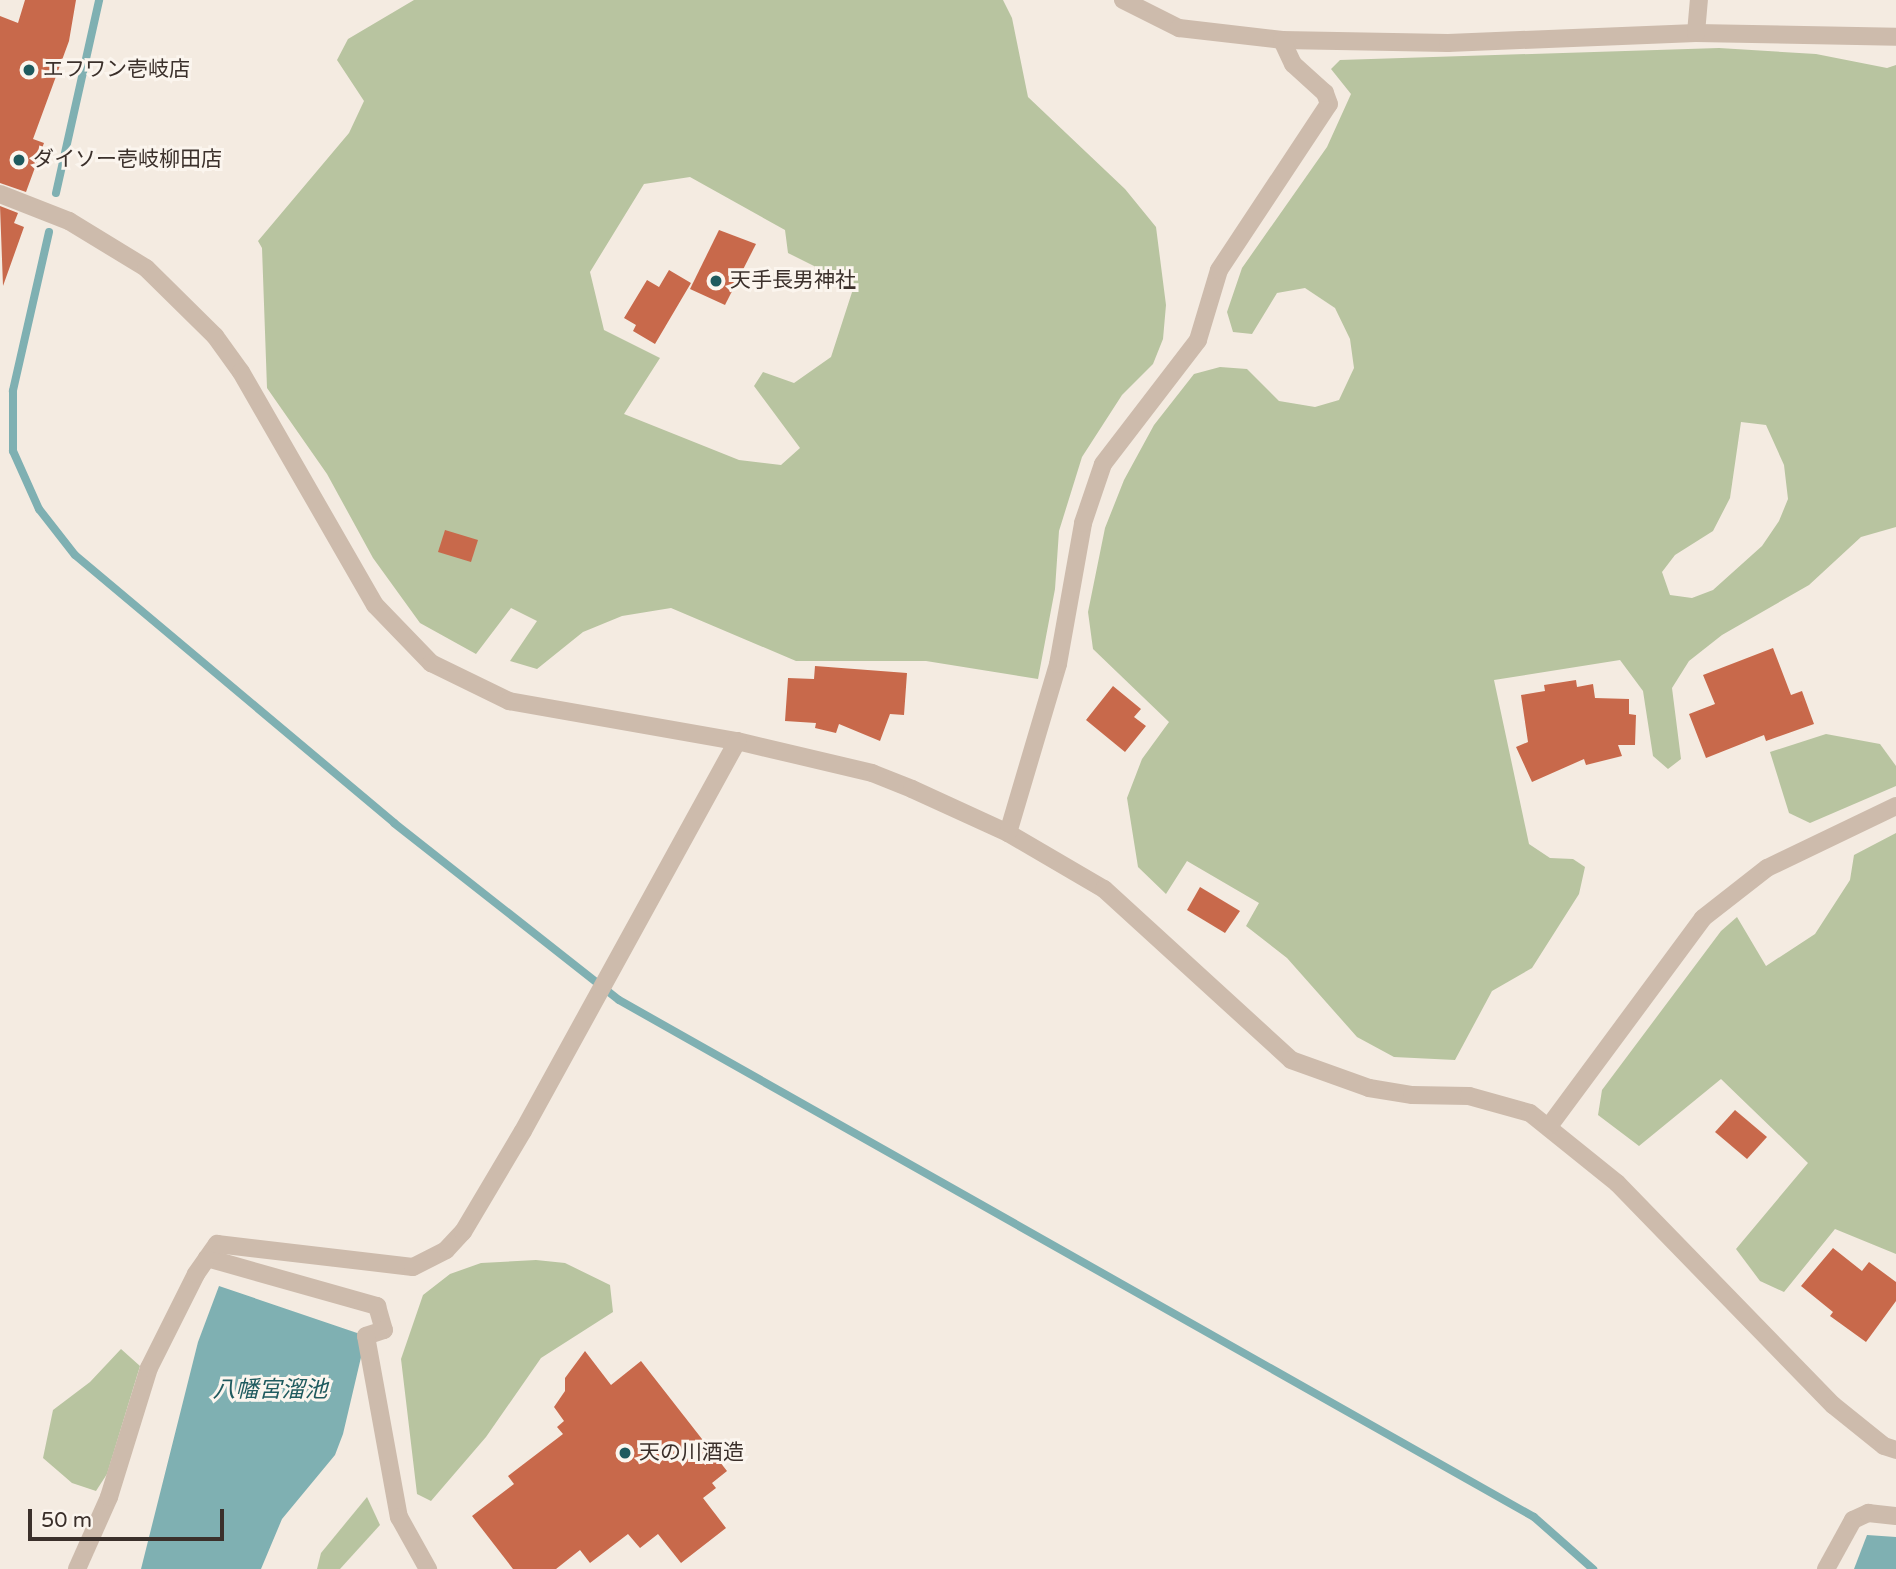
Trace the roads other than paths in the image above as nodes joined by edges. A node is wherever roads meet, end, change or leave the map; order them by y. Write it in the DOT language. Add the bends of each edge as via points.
graph roads {
  1 [pos="1123,0"];
  2 [pos="1699,0"];
  3 [pos="1696,33"];
  4 [pos="1896,37"];
  5 [pos="1283,40"];
  6 [pos="0,194"];
  7 [pos="737,741"];
  8 [pos="1896,806"];
  9 [pos="1008,833"];
  10 [pos="1550,1125"];
  11 [pos="207,1258"];
  12 [pos="1896,1450"];
  13 [pos="1896,1516"];
  14 [pos="76,1569"];
  15 [pos="428,1569"];
  16 [pos="1826,1569"];
  1 -- 5 [label="street" via="1179,28"];
  2 -- 3 [label="street"];
  3 -- 4 [label="street"];
  3 -- 5 [label="street" via="1448,43"];
  5 -- 9 [label="street" via="1293,64 1325,93 1329,104 1219,270 1198,340 1103,464 1083,523 1058,664"];
  6 -- 7 [label="street" via="69,221 146,268 215,336 241,372 375,605 391,627 431,663 509,701"];
  7 -- 9 [label="street" via="872,772"];
  7 -- 11 [label="street" via="523,1131 463,1232 446,1250 413,1267 217,1244"];
  8 -- 10 [label="street" via="1767,868 1703,918"];
  9 -- 10 [label="street" via="1104,890 1291,1060 1369,1088 1497,1102"];
  10 -- 12 [label="street" via="1618,1182 1833,1405 1884,1446"];
  11 -- 14 [label="street" via="149,1368 109,1497"];
  11 -- 15 [label="street" via="377,1306 384,1330 366,1336 399,1517"];
  13 -- 16 [label="street" via="1868,1513 1853,1520"];
}
